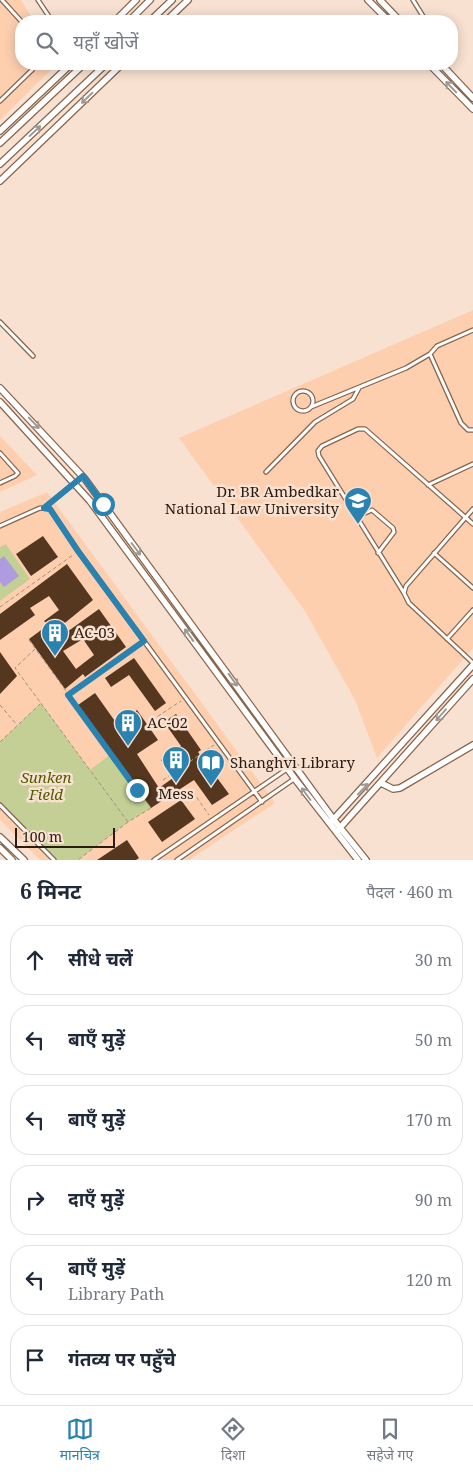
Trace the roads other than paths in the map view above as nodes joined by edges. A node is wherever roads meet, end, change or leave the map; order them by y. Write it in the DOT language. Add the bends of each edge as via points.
graph roads {
  1 [pos="38,0"];
  2 [pos="136,0"];
  3 [pos="150,0"];
  4 [pos="172,0"];
  5 [pos="188,0"];
  6 [pos="368,0"];
  7 [pos="380,0"];
  8 [pos="413,0"];
  9 [pos="2,2"];
  10 [pos="48,15"];
  11 [pos="120,15"];
  12 [pos="134,15"];
  13 [pos="156,15"];
  14 [pos="172,15"];
  15 [pos="383,15"];
  16 [pos="394,15"];
  17 [pos="422,15"];
  18 [pos="15,16"];
  19 [pos="32,70"];
  20 [pos="65,70"];
  21 [pos="76,70"];
  22 [pos="100,70"];
  23 [pos="116,70"];
  24 [pos="435,70"];
  25 [pos="448,70"];
  26 [pos="473,98"];
  27 [pos="0,101"];
  28 [pos="473,109"];
  29 [pos="0,132"];
  30 [pos="0,143"];
  31 [pos="0,164"];
  32 [pos="0,181"];
  33 [pos="0,322"];
  34 [pos="473,330"];
  35 [pos="430,354"];
  36 [pos="33,356"];
  37 [pos="360,387"];
  38 [pos="0,388"];
  39 [pos="0,402"];
  40 [pos="311,407"];
  41 [pos="473,430"];
  42 [pos="0,453"];
  43 [pos="473,464"];
  44 [pos="266,472"];
  45 [pos="83,476"];
  46 [pos="75,482"];
  47 [pos="0,483"];
  48 [pos="428,485"];
  49 [pos="44,508"];
  50 [pos="473,509"];
  51 [pos="356,518"];
  52 [pos="465,518"];
  53 [pos="473,524"];
  54 [pos="0,526"];
  55 [pos="378,553"];
  56 [pos="434,554"];
  57 [pos="473,588"];
  58 [pos="404,593"];
  59 [pos="473,610"];
  60 [pos="447,639"];
  61 [pos="473,664"];
  62 [pos="473,679"];
  63 [pos="473,745"];
  64 [pos="287,769"];
  65 [pos="295,779"];
  66 [pos="381,783"];
  67 [pos="254,791"];
  68 [pos="262,802"];
  69 [pos="0,805"];
  70 [pos="331,822"];
  71 [pos="338,830"];
  72 [pos="0,837"];
  73 [pos="0,848"];
  74 [pos="12,860"];
  75 [pos="24,860"];
  76 [pos="54,860"];
  77 [pos="154,860"];
  78 [pos="177,860"];
  79 [pos="358,860"];
  80 [pos="366,860"];
  1 -- 10 [label="lane"];
  2 -- 11 [label="street"];
  3 -- 12 [label="street"];
  4 -- 13 [label="street"];
  5 -- 14 [label="street"];
  6 -- 15 [label="street"];
  7 -- 16 [label="street"];
  8 -- 17 [label="lane"];
  9 -- 18 [label="lane"];
  19 -- 27 [label="lane"];
  20 -- 29 [label="street"];
  21 -- 30 [label="street"];
  31 -- 22 [label="street, one-way"];
  23 -- 32 [label="street, one-way"];
  28 -- 24 [label="street, one-way"];
  25 -- 26 [label="street"];
  33 -- 36 [label="lane"];
  34 -- 35 [label="lane" via="437,346"];
  35 -- 37 [label="lane"];
  35 -- 41 [label="lane" via="461,423 468,430"];
  37 -- 40 [label="lane"];
  37 -- 44 [label="lane" via="353,399 315,422"];
  38 -- 45 [label="street, one-way"];
  39 -- 46 [label="street"];
  40 -- 40 [label="lane" via="313,398 308,393 296,394 293,400 297,409 303,411"];
  42 -- 47 [label="lane" via="18,473"];
  43 -- 48 [label="lane"];
  45 -- 46 [label="lane"];
  45 -- 70 [label="street, one-way"];
  46 -- 49 [label="lane"];
  64 -- 46 [label="street, one-way"];
  48 -- 51 [label="lane" via="367,431 358,429 318,451"];
  48 -- 52 [label="lane"];
  49 -- 54 [label="lane"];
  49 -- 67 [label="lane" via="50,509"];
  50 -- 52 [label="lane"];
  51 -- 55 [label="lane"];
  51 -- 55 [label="lane" via="372,510 393,528 393,534"];
  52 -- 53 [label="lane"];
  52 -- 56 [label="lane"];
  55 -- 58 [label="lane"];
  56 -- 57 [label="lane"];
  56 -- 58 [label="lane" via="406,586"];
  58 -- 60 [label="lane"];
  59 -- 60 [label="lane"];
  60 -- 61 [label="lane"];
  70 -- 61 [label="street, one-way"];
  62 -- 66 [label="street, one-way"];
  63 -- 66 [label="street" via="400,788 393,789"];
  64 -- 65 [label="street"];
  64 -- 67 [label="lane"];
  65 -- 68 [label="lane"];
  70 -- 65 [label="street, one-way"];
  66 -- 71 [label="street"];
  67 -- 68 [label="lane"];
  67 -- 77 [label="lane"];
  68 -- 78 [label="lane"];
  69 -- 76 [label="lane"];
  70 -- 71 [label="street"];
  71 -- 79 [label="street"];
  71 -- 80 [label="street"];
  72 -- 75 [label="street"];
  73 -- 74 [label="street"];
}
